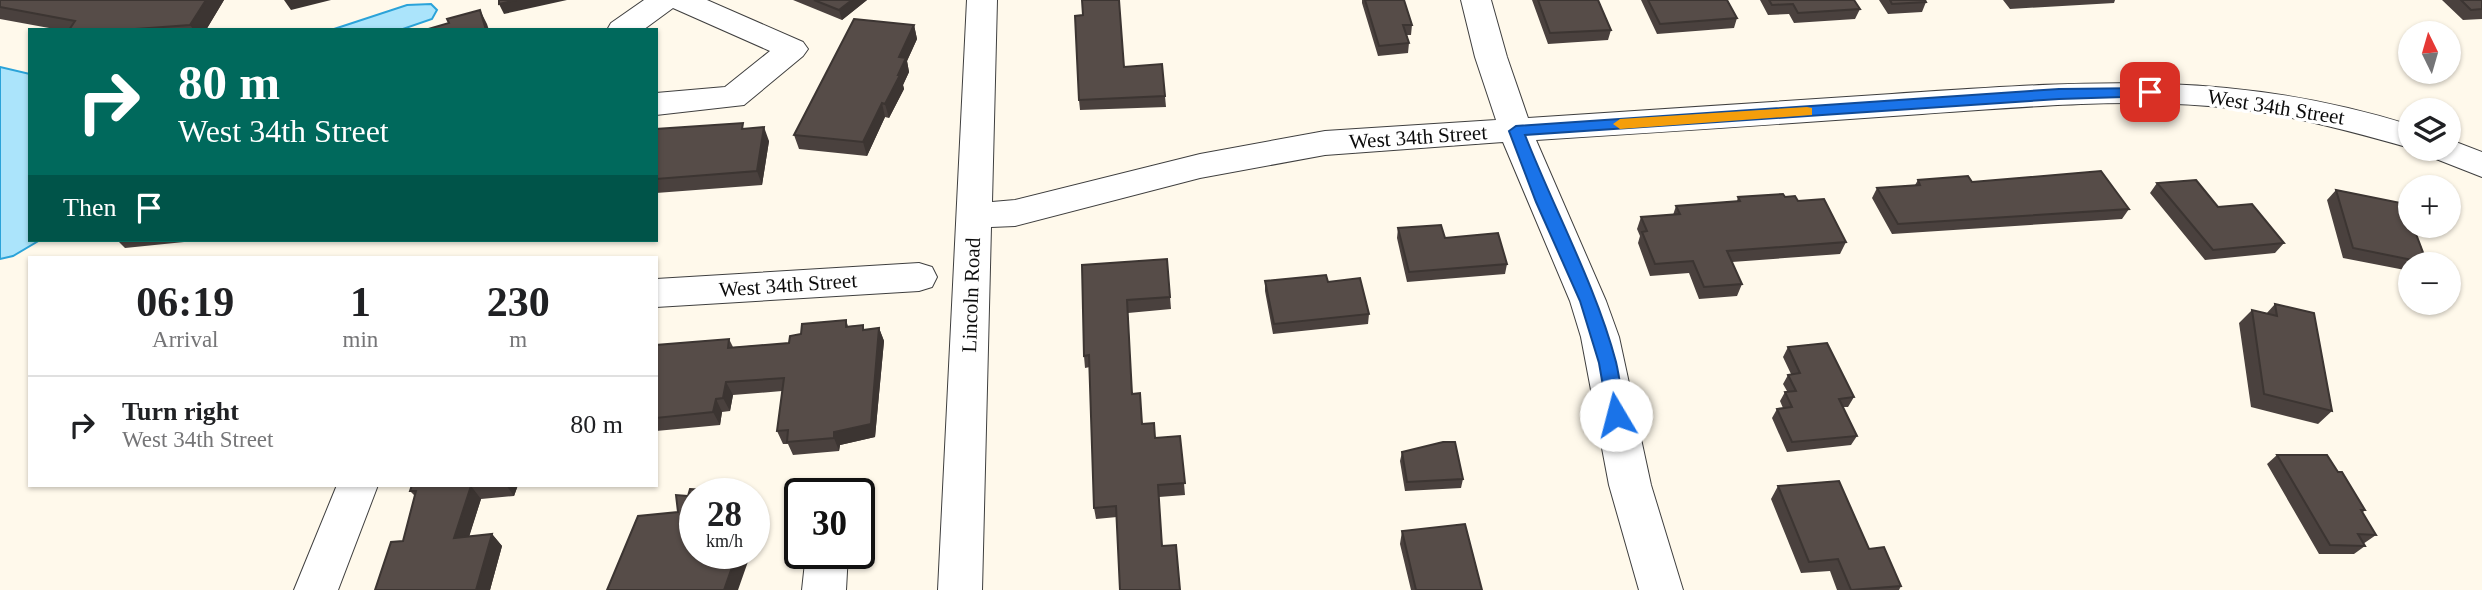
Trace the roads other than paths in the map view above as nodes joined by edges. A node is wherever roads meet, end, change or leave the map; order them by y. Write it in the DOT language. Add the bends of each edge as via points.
graph roads {
  1 [pos="664,0"];
  2 [pos="681,0"];
  3 [pos="982,0"];
  4 [pos="1476,0"];
  5 [pos="625,28"];
  6 [pos="658,104"];
  7 [pos="1516,131"];
  8 [pos="2398,133"];
  9 [pos="2461,156"];
  10 [pos="2482,165"];
  11 [pos="974,216"];
  12 [pos="919,277"];
  13 [pos="658,293"];
  14 [pos="356,487"];
  15 [pos="826,569"];
  16 [pos="316,590"];
  17 [pos="824,590"];
  18 [pos="960,590"];
  19 [pos="1661,590"];
  1 -- 5 [label="street"];
  2 -- 6 [label="street" via="792,49 733,97"];
  3 -- 11 [label="street, Lincoln Road"];
  4 -- 7 [label="street"];
  7 -- 8 [label="street, West 34th Street" via="2059,94 2150,92 2304,107"];
  7 -- 11 [label="street, West 34th Street" via="1325,143 1228,159 1015,213"];
  7 -- 19 [label="street" via="1600,337 1633,498"];
  9 -- 10 [label="street"];
  11 -- 18 [label="street, Lincoln Road"];
  12 -- 13 [label="street, West 34th Street"];
  14 -- 16 [label="street"];
  15 -- 17 [label="street"];
}
